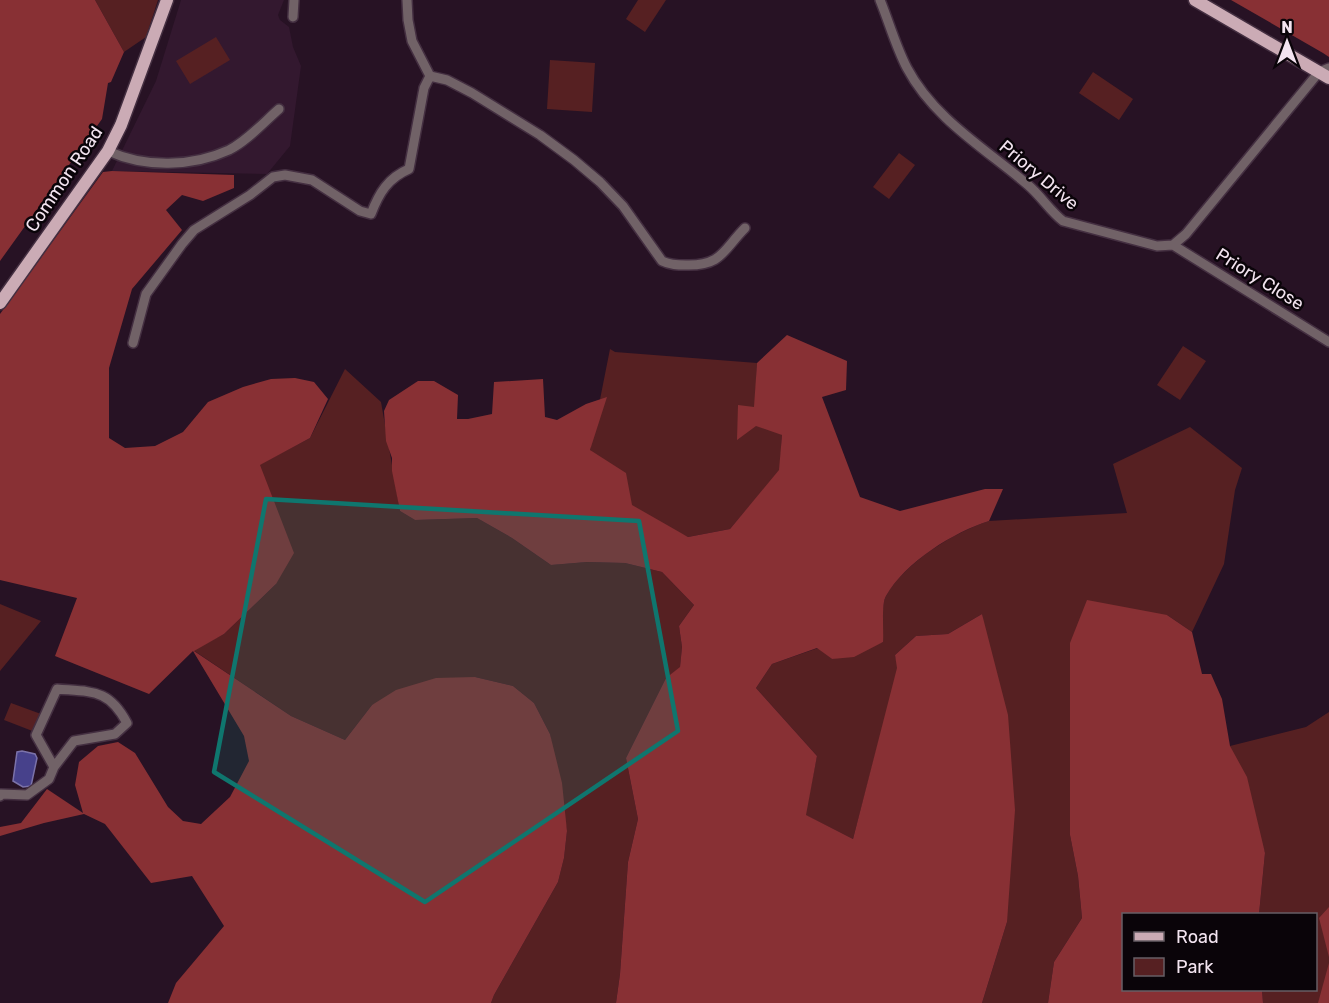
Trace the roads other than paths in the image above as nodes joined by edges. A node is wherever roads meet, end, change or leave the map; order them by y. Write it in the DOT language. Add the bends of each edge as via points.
graph roads {
  1 [pos="167,0"];
  2 [pos="294,0"];
  3 [pos="407,0"];
  4 [pos="880,0"];
  5 [pos="1195,0"];
  6 [pos="293,17"];
  7 [pos="1326,73"];
  8 [pos="430,76"];
  9 [pos="279,109"];
  10 [pos="108,151"];
  11 [pos="745,228"];
  12 [pos="1173,245"];
  13 [pos="0,303"];
  14 [pos="1329,342"];
  15 [pos="133,343"];
  16 [pos="54,767"];
  17 [pos="0,795"];
  1 -- 10 [label="main road, Common Road"];
  2 -- 6 [label="street"];
  3 -- 8 [label="street" via="412,41"];
  4 -- 12 [label="street, Priory Drive" via="906,67 927,98 964,135 1029,186 1055,216 1074,225 1157,246"];
  5 -- 7 [label="main road"];
  7 -- 12 [label="street"];
  8 -- 11 [label="street" via="472,93 574,160 628,211 662,261 708,264 718,259"];
  8 -- 15 [label="street" via="424,88 409,169 388,183 371,214 312,180 273,177 194,230 182,244 146,294"];
  9 -- 10 [label="street" via="230,149 203,159 172,165 124,158"];
  10 -- 13 [label="main road, Common Road"];
  12 -- 14 [label="street, Priory Close"];
  16 -- 16 [label="street" via="74,741 115,734 127,723 118,707 105,696 57,689 36,735"];
  16 -- 17 [label="street" via="49,779 27,795"];
}
